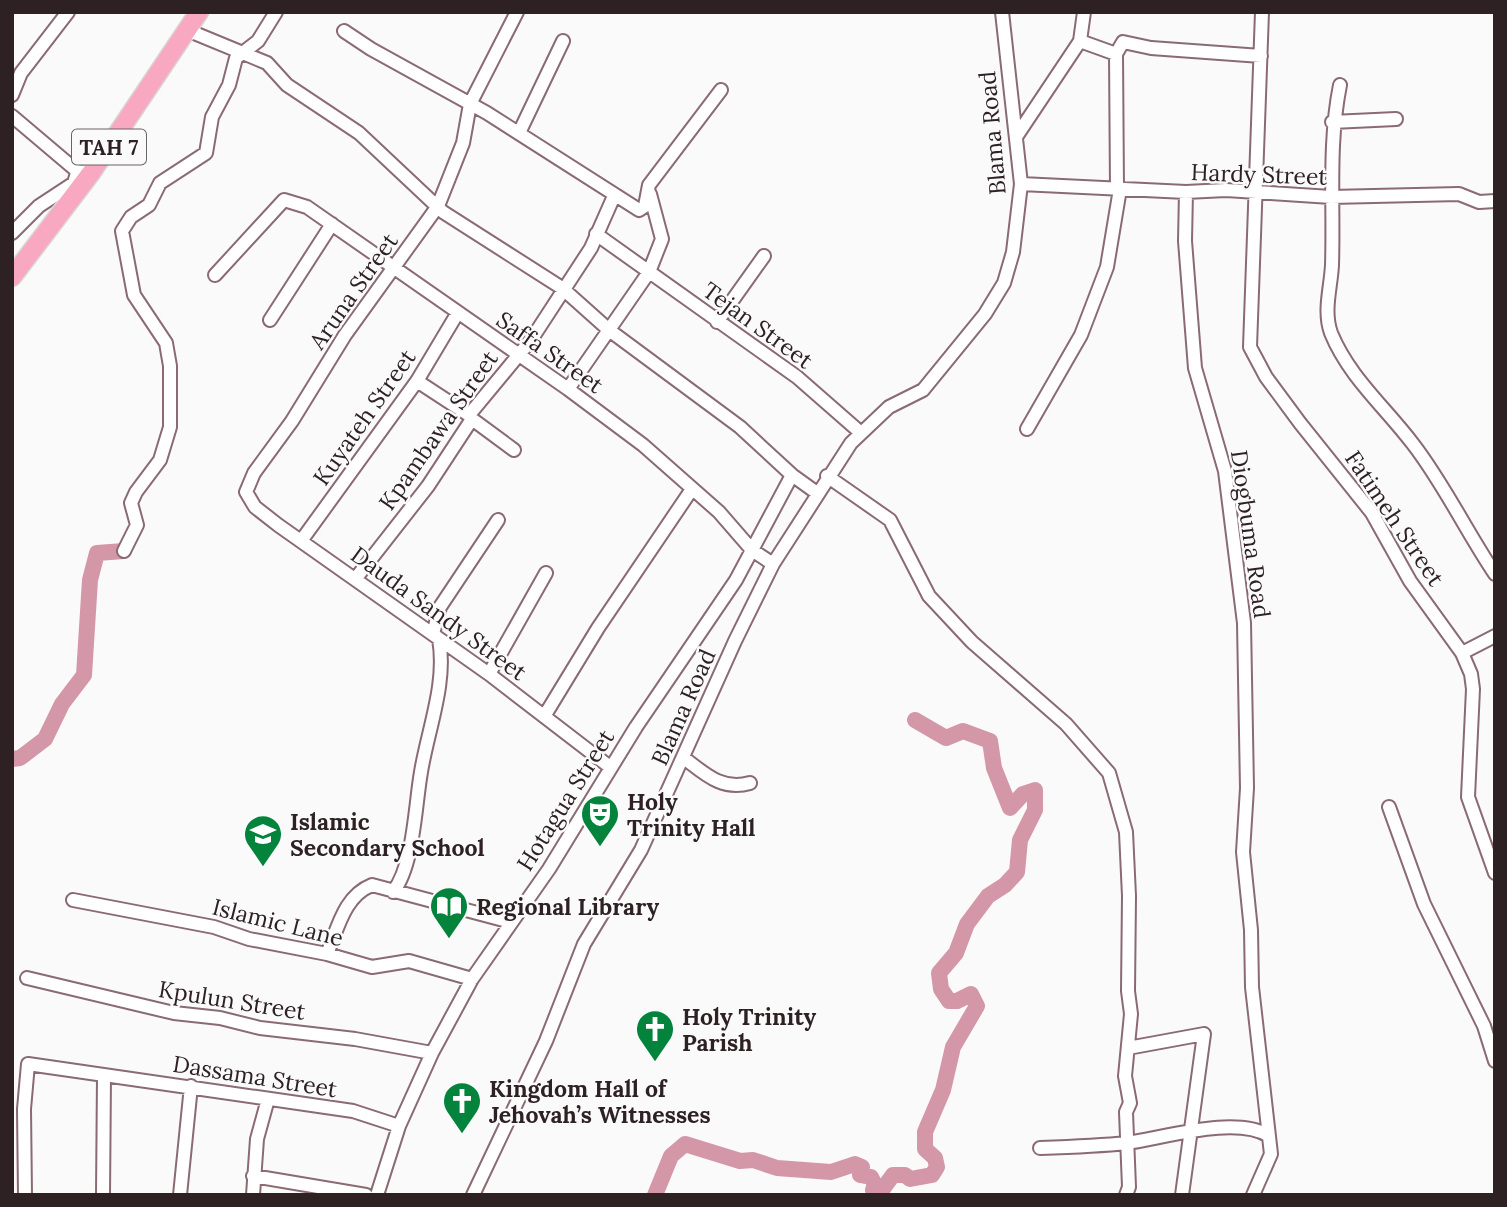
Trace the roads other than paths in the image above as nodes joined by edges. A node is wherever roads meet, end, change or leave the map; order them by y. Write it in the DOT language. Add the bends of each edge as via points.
graph roads {
  1 [pos="68,12"];
  2 [pos="199,12"];
  3 [pos="276,12"];
  4 [pos="517,12"];
  5 [pos="1002,12"];
  6 [pos="1084,12"];
  7 [pos="1262,12"];
  8 [pos="187,30"];
  9 [pos="344,31"];
  10 [pos="563,41"];
  11 [pos="1080,41"];
  12 [pos="240,53"];
  13 [pos="1116,54"];
  14 [pos="1261,56"];
  15 [pos="1340,85"];
  16 [pos="721,90"];
  17 [pos="12,95"];
  18 [pos="470,104"];
  19 [pos="12,116"];
  20 [pos="1396,119"];
  21 [pos="1332,122"];
  22 [pos="519,133"];
  23 [pos="1016,137"];
  24 [pos="84,172"];
  25 [pos="1021,184"];
  26 [pos="649,185"];
  27 [pos="1119,189"];
  28 [pos="1186,192"];
  29 [pos="1257,193"];
  30 [pos="614,196"];
  31 [pos="1331,197"];
  32 [pos="1495,201"];
  33 [pos="438,206"];
  34 [pos="332,224"];
  35 [pos="12,233"];
  36 [pos="596,234"];
  37 [pos="764,257"];
  38 [pos="394,267"];
  39 [pos="649,272"];
  40 [pos="215,275"];
  41 [pos="12,276"];
  42 [pos="562,288"];
  43 [pos="457,314"];
  44 [pos="270,320"];
  45 [pos="717,321"];
  46 [pos="609,330"];
  47 [pos="517,355"];
  48 [pos="416,381"];
  49 [pos="568,389"];
  50 [pos="471,417"];
  51 [pos="1027,429"];
  52 [pos="861,433"];
  53 [pos="514,450"];
  54 [pos="792,475"];
  55 [pos="827,476"];
  56 [pos="692,489"];
  57 [pos="246,492"];
  58 [pos="817,493"];
  59 [pos="498,520"];
  60 [pos="302,541"];
  61 [pos="752,550"];
  62 [pos="124,551"];
  63 [pos="773,564"];
  64 [pos="546,573"];
  65 [pos="1495,574"];
  66 [pos="356,578"];
  67 [pos="436,636"];
  68 [pos="1495,636"];
  69 [pos="1462,653"];
  70 [pos="489,674"];
  71 [pos="545,715"];
  72 [pos="684,758"];
  73 [pos="610,767"];
  74 [pos="750,783"];
  75 [pos="1389,807"];
  76 [pos="1495,873"];
  77 [pos="393,892"];
  78 [pos="73,900"];
  79 [pos="511,922"];
  80 [pos="327,954"];
  81 [pos="27,978"];
  82 [pos="472,979"];
  83 [pos="1128,1048"];
  84 [pos="432,1053"];
  85 [pos="1494,1053"];
  86 [pos="104,1076"];
  87 [pos="191,1086"];
  88 [pos="18,1099"];
  89 [pos="268,1099"];
  90 [pos="399,1126"];
  91 [pos="1191,1133"];
  92 [pos="1269,1136"];
  93 [pos="1128,1143"];
  94 [pos="1041,1148"];
  95 [pos="253,1175"];
  96 [pos="25,1195"];
  97 [pos="103,1195"];
  98 [pos="180,1195"];
  99 [pos="253,1195"];
  100 [pos="366,1195"];
  101 [pos="377,1195"];
  102 [pos="473,1195"];
  103 [pos="1126,1195"];
  104 [pos="1182,1195"];
  105 [pos="1253,1195"];
  1 -- 17 [label="street" via="21,73"];
  2 -- 8 [label="highway, TAH 7"];
  3 -- 12 [label="street" via="258,41"];
  4 -- 18 [label="street, Aruna Street"];
  5 -- 23 [label="street, Blama Road"];
  6 -- 11 [label="street"];
  7 -- 14 [label="street, Fatimeh Street"];
  8 -- 12 [label="street"];
  8 -- 24 [label="highway, TAH 7"];
  9 -- 18 [label="street"];
  10 -- 22 [label="street"];
  11 -- 13 [label="street"];
  11 -- 23 [label="street"];
  12 -- 33 [label="street" via="267,63 287,85 359,133"];
  12 -- 62 [label="street" via="212,117 206,153 160,183 149,205 131,217 122,231 134,295 166,343 171,394 170,427 160,460 131,503 137,525"];
  13 -- 14 [label="street" via="1123,42"];
  13 -- 27 [label="street"];
  14 -- 29 [label="street, Fatimeh Street"];
  15 -- 21 [label="street"];
  16 -- 26 [label="street"];
  18 -- 22 [label="street"];
  18 -- 33 [label="street, Aruna Street" via="463,143"];
  19 -- 24 [label="street"];
  20 -- 21 [label="street"];
  21 -- 31 [label="street"];
  22 -- 30 [label="street"];
  23 -- 25 [label="street, Blama Road"];
  24 -- 35 [label="street" via="38,206"];
  24 -- 41 [label="highway, TAH 7"];
  25 -- 27 [label="street, Hardy Street"];
  25 -- 52 [label="street, Blama Road" via="1013,252 1004,283 985,314 923,390 888,407"];
  26 -- 30 [label="street" via="645,206 639,210"];
  26 -- 39 [label="street" via="662,239"];
  27 -- 28 [label="street, Hardy Street"];
  27 -- 51 [label="street" via="1107,267 1081,335"];
  28 -- 29 [label="street, Hardy Street"];
  28 -- 92 [label="street, Diogbuma Road" via="1192,350 1227,484 1244,623 1247,788 1243,852"];
  29 -- 31 [label="street, Hardy Street"];
  29 -- 69 [label="street, Fatimeh Street" via="1250,347 1266,377 1372,513 1410,580"];
  30 -- 36 [label="street, Kpambawa Street"];
  31 -- 32 [label="street, Hardy Street" via="1459,194 1479,202"];
  31 -- 65 [label="street" via="1327,316 1341,351 1381,410 1412,442"];
  33 -- 38 [label="street, Aruna Street"];
  33 -- 42 [label="street"];
  34 -- 38 [label="street, Saffa Street"];
  34 -- 40 [label="street, Saffa Street" via="307,207 284,200"];
  34 -- 44 [label="street"];
  36 -- 39 [label="street, Tejan Street"];
  36 -- 42 [label="street, Kpambawa Street"];
  37 -- 45 [label="street"];
  38 -- 43 [label="street, Saffa Street"];
  38 -- 57 [label="street, Aruna Street" via="254,473"];
  39 -- 45 [label="street, Tejan Street"];
  39 -- 46 [label="street"];
  42 -- 46 [label="street"];
  42 -- 47 [label="street, Kpambawa Street"];
  43 -- 47 [label="street, Saffa Street"];
  43 -- 48 [label="street, Kuyateh Street"];
  45 -- 52 [label="street, Tejan Street" via="797,377"];
  46 -- 49 [label="street"];
  46 -- 54 [label="street" via="740,427"];
  47 -- 49 [label="street, Saffa Street"];
  47 -- 50 [label="street, Kpambawa Street"];
  48 -- 50 [label="street"];
  48 -- 60 [label="street, Kuyateh Street"];
  49 -- 56 [label="street, Saffa Street"];
  50 -- 53 [label="street"];
  50 -- 66 [label="street, Kpambawa Street" via="428,486"];
  52 -- 55 [label="street, Blama Road"];
  54 -- 58 [label="street"];
  54 -- 61 [label="street, Hotagua Street"];
  55 -- 58 [label="street, Blama Road"];
  55 -- 83 [label="street" via="890,520 920,585 964,633 1066,724 1110,773 1126,832"];
  56 -- 61 [label="street, Saffa Street"];
  56 -- 71 [label="street"];
  57 -- 60 [label="street, Dauda Sandy Street" via="255,507"];
  58 -- 63 [label="street, Blama Road"];
  59 -- 67 [label="street" via="440,607"];
  60 -- 66 [label="street, Dauda Sandy Street"];
  61 -- 63 [label="street, Saffa Street"];
  61 -- 73 [label="street, Hotagua Street"];
  63 -- 72 [label="street, Blama Road"];
  64 -- 70 [label="street"];
  66 -- 67 [label="street, Dauda Sandy Street"];
  67 -- 70 [label="street, Dauda Sandy Street"];
  67 -- 77 [label="street" via="440,675 413,838 401,883"];
  68 -- 69 [label="street"];
  69 -- 76 [label="street, Fatimeh Street" via="1473,689 1468,797"];
  70 -- 71 [label="street, Dauda Sandy Street"];
  71 -- 73 [label="street, Dauda Sandy Street"];
  72 -- 74 [label="street" via="734,788"];
  72 -- 102 [label="street, Blama Road" via="641,850 584,944 546,1041"];
  73 -- 79 [label="street, Hotagua Street" via="582,818"];
  75 -- 85 [label="street" via="1424,904"];
  77 -- 79 [label="street"];
  77 -- 80 [label="street" via="372,885 359,891 351,899"];
  78 -- 80 [label="street, Islamic Lane"];
  79 -- 82 [label="street, Hotagua Street"];
  80 -- 82 [label="street, Islamic Lane" via="372,967 409,961"];
  81 -- 84 [label="street, Kpulun Street" via="162,1010"];
  82 -- 84 [label="street, Hotagua Street"];
  83 -- 91 [label="street" via="1204,1034"];
  83 -- 93 [label="street"];
  84 -- 90 [label="street, Hotagua Street"];
  86 -- 87 [label="street, Dassama Street"];
  86 -- 88 [label="street, Dassama Street" via="28,1064"];
  86 -- 97 [label="street"];
  87 -- 89 [label="street, Dassama Street"];
  87 -- 98 [label="street"];
  88 -- 96 [label="street"];
  89 -- 90 [label="street, Dassama Street" via="353,1111"];
  89 -- 95 [label="street"];
  90 -- 101 [label="street, Hotagua Street"];
  91 -- 92 [label="street" via="1230,1128 1259,1130"];
  91 -- 93 [label="street"];
  91 -- 104 [label="street"];
  92 -- 105 [label="street, Diogbuma Road" via="1271,1154"];
  93 -- 94 [label="street"];
  93 -- 103 [label="street"];
  95 -- 99 [label="street"];
  95 -- 100 [label="street"];
}
